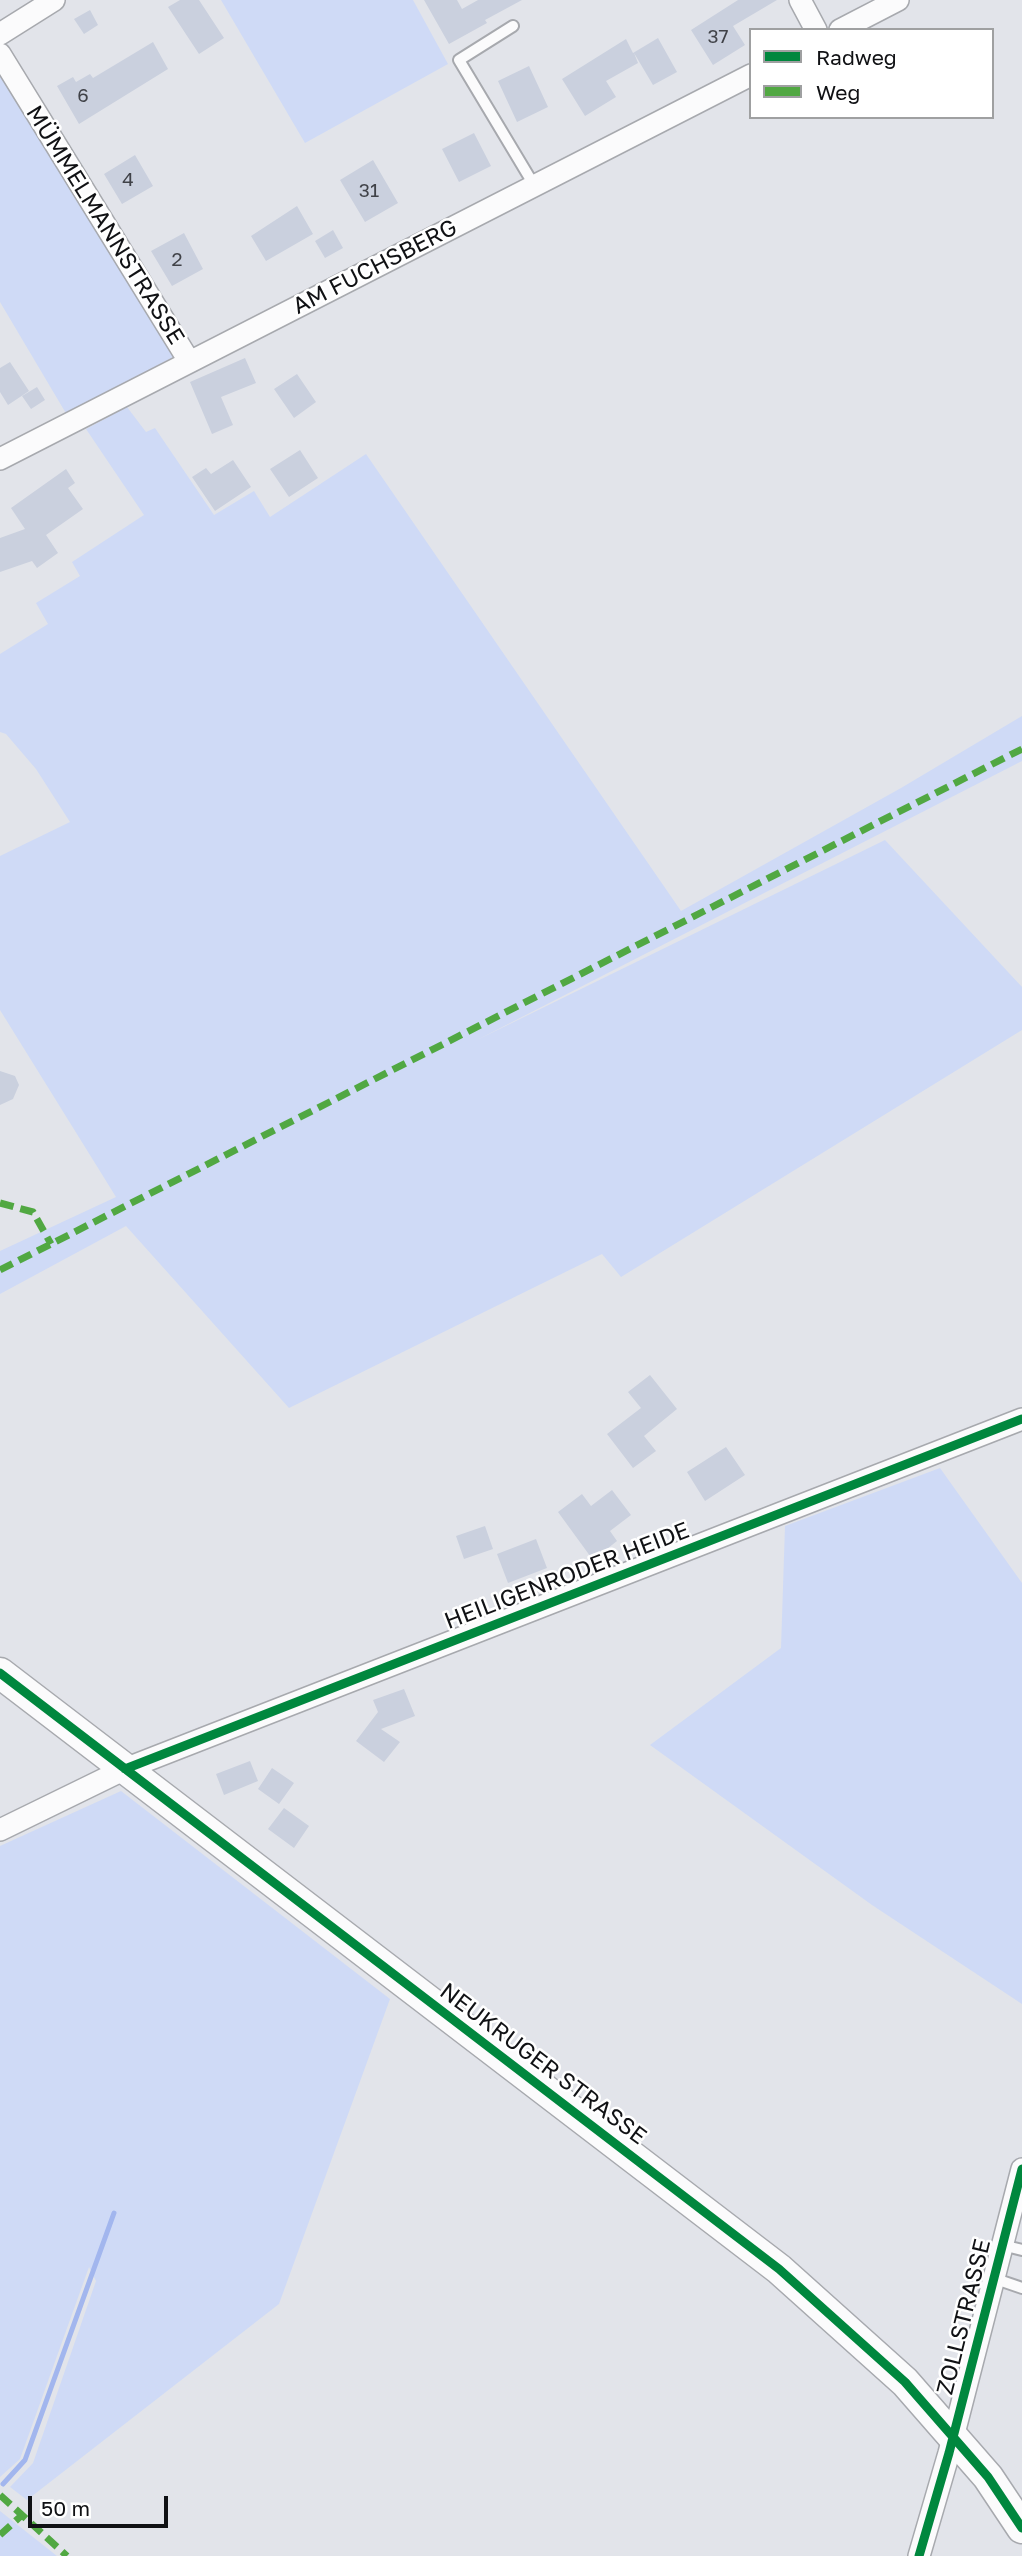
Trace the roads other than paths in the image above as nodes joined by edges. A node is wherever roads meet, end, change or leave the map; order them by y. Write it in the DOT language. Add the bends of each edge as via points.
graph roads {
  1 [pos="54,0"];
  2 [pos="800,0"];
  3 [pos="898,0"];
  4 [pos="513,26"];
  5 [pos="815,28"];
  6 [pos="843,28"];
  7 [pos="0,34"];
  8 [pos="0,54"];
  9 [pos="749,76"];
  10 [pos="534,185"];
  11 [pos="189,361"];
  12 [pos="0,459"];
  13 [pos="1022,1419"];
  14 [pos="0,1673"];
  15 [pos="125,1769"];
  16 [pos="0,1830"];
  17 [pos="1022,2169"];
  18 [pos="1012,2248"];
  19 [pos="993,2278"];
  20 [pos="1022,2288"];
  21 [pos="953,2436"];
  22 [pos="1022,2528"];
  23 [pos="919,2556"];
  1 -- 7 [label="street"];
  2 -- 5 [label="street"];
  3 -- 6 [label="street"];
  4 -- 10 [label="lane" via="459,60"];
  8 -- 11 [label="street, MÜMMELMANNSTRASSE"];
  9 -- 10 [label="street, AM FUCHSBERG"];
  10 -- 11 [label="street, AM FUCHSBERG"];
  11 -- 12 [label="street, AM FUCHSBERG"];
  13 -- 15 [label="street, HEILIGENRODER HEIDE"];
  14 -- 15 [label="street, NEUKRUGER STRASSE"];
  15 -- 16 [label="street, HEILIGENRODER HEIDE"];
  15 -- 21 [label="street, NEUKRUGER STRASSE" via="779,2269 867,2346"];
  17 -- 18 [label="street, ZOLLSTRASSE"];
  18 -- 19 [label="street, ZOLLSTRASSE"];
  19 -- 20 [label="lane"];
  19 -- 21 [label="street, ZOLLSTRASSE"];
  21 -- 22 [label="street, NEUKRUGER STRASSE"];
  21 -- 23 [label="street, ZOLLSTRASSE"];
}
